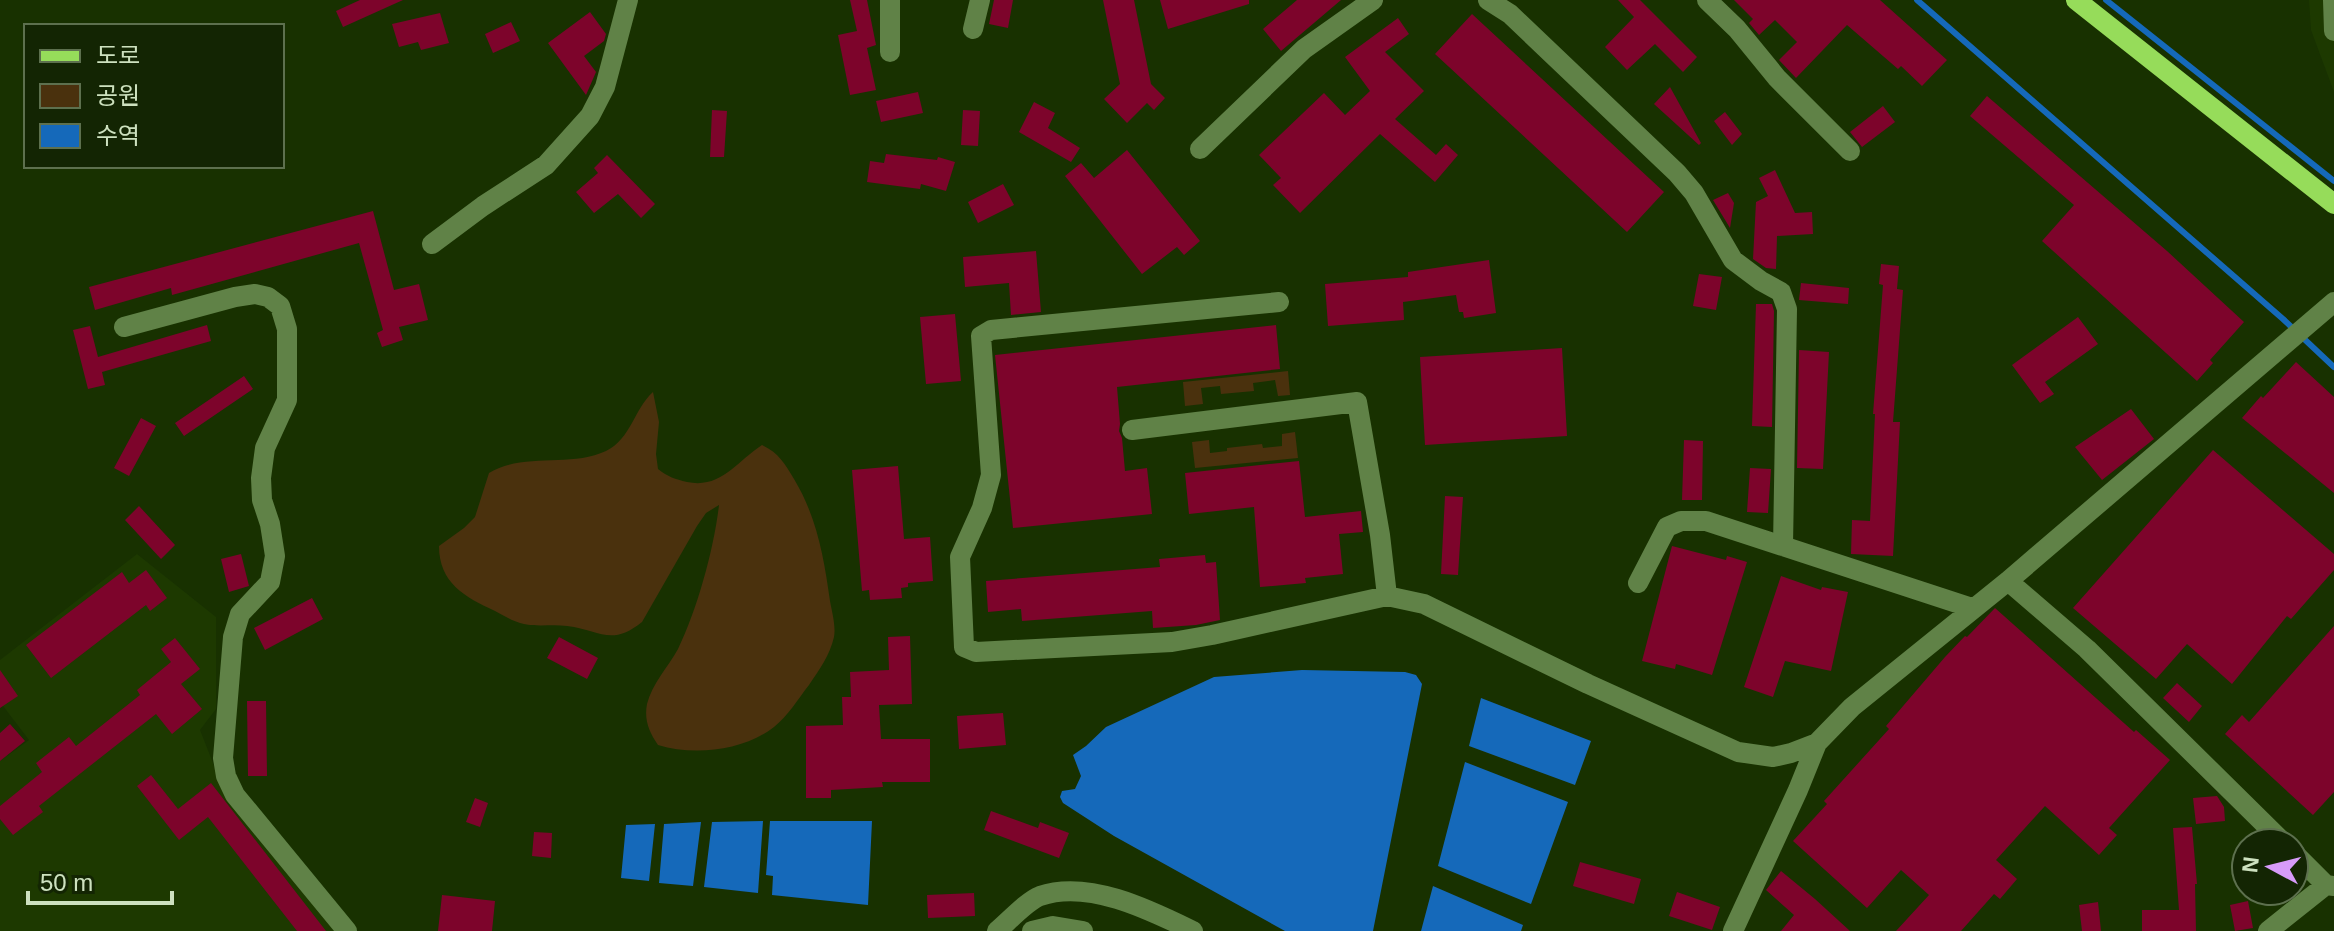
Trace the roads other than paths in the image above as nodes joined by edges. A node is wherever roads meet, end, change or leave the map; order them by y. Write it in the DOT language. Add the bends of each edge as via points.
graph roads {
  1 [pos="628,0"];
  2 [pos="890,0"];
  3 [pos="980,0"];
  4 [pos="1373,0"];
  5 [pos="1488,0"];
  6 [pos="1707,0"];
  7 [pos="2076,0"];
  8 [pos="2333,0"];
  9 [pos="973,29"];
  10 [pos="2334,31"];
  11 [pos="890,52"];
  12 [pos="1200,149"];
  13 [pos="1850,151"];
  14 [pos="2334,204"];
  15 [pos="432,244"];
  16 [pos="1279,302"];
  17 [pos="2334,302"];
  18 [pos="124,327"];
  19 [pos="1132,430"];
  20 [pos="1783,546"];
  21 [pos="2008,581"];
  22 [pos="1638,583"];
  23 [pos="1387,596"];
  24 [pos="1972,608"];
  25 [pos="1817,743"];
  26 [pos="2268,827"];
  27 [pos="2310,868"];
  28 [pos="2330,886"];
  29 [pos="347,931"];
  30 [pos="997,931"];
  31 [pos="1032,931"];
  32 [pos="1083,931"];
  33 [pos="1193,931"];
  34 [pos="1733,931"];
  35 [pos="2268,931"];
  1 -- 15 [label="street" via="605,87 590,116 546,165"];
  2 -- 11 [label="street"];
  3 -- 9 [label="street"];
  4 -- 12 [label="street" via="1304,49"];
  5 -- 20 [label="street" via="1510,14 1677,173 1733,260 1781,292 1787,309"];
  6 -- 13 [label="street"];
  7 -- 14 [label="main road"];
  8 -- 10 [label="street"];
  16 -- 23 [label="street" via="991,330 981,336 991,475 960,557 964,647 976,652 1172,642"];
  17 -- 21 [label="street"];
  18 -- 29 [label="street" via="255,294 280,306 287,329 287,400 265,448 261,478 275,556 270,582 240,614 233,637 223,758 235,795"];
  19 -- 23 [label="street" via="1357,402"];
  20 -- 22 [label="street" via="1706,521 1681,521 1667,527"];
  20 -- 24 [label="street"];
  21 -- 24 [label="street"];
  21 -- 26 [label="street" via="2087,649"];
  23 -- 25 [label="street" via="1424,604 1738,752 1773,757"];
  24 -- 25 [label="street" via="1852,707"];
  25 -- 34 [label="street"];
  27 -- 28 [label="street"];
  28 -- 35 [label="street"];
  30 -- 33 [label="street" via="1038,896 1068,890 1105,895"];
  31 -- 32 [label="street" via="1053,926"];
}
